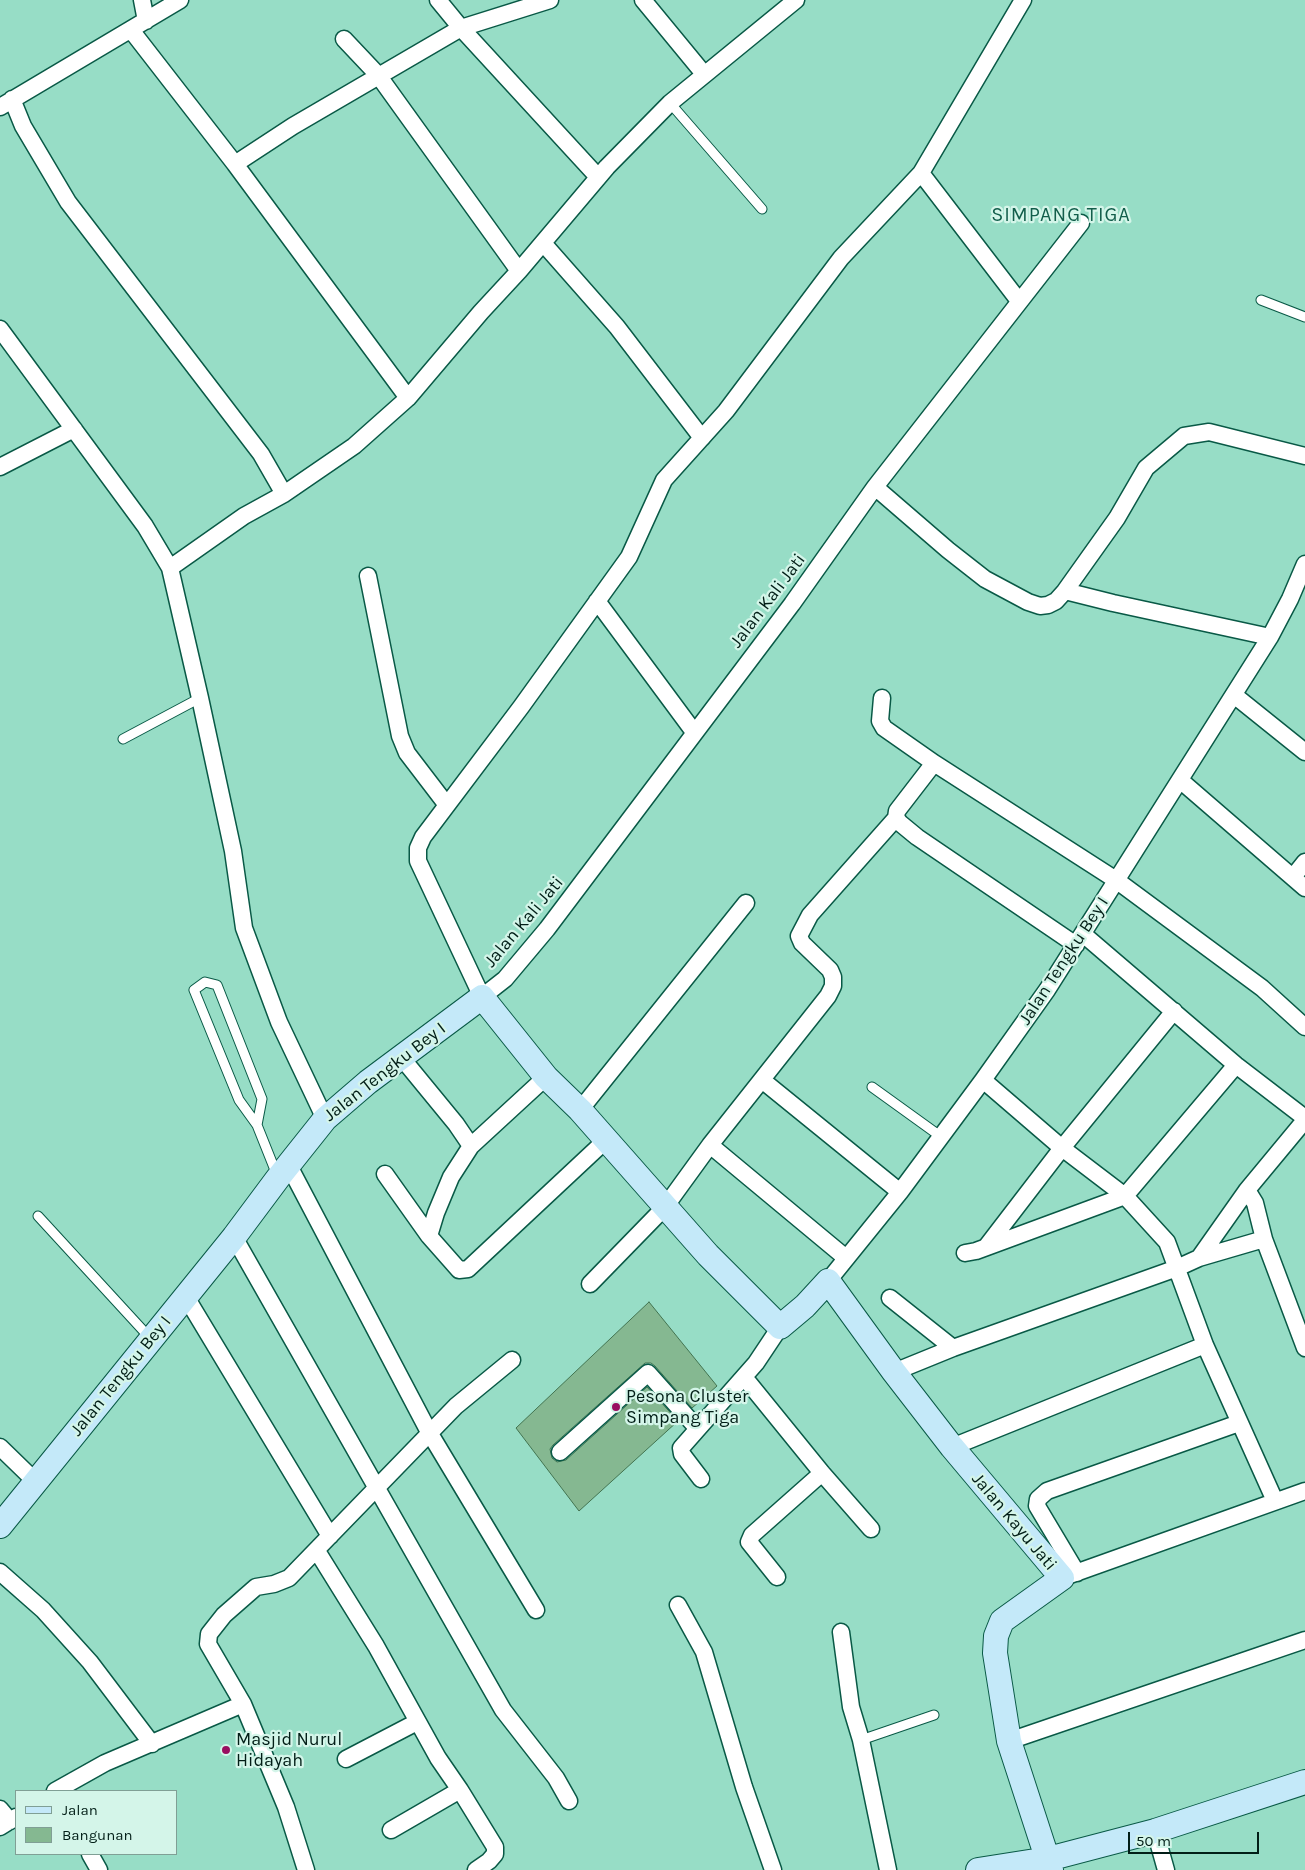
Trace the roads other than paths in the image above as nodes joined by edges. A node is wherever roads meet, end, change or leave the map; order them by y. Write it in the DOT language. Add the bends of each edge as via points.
graph roads {
  1 [pos="142,0"];
  2 [pos="180,0"];
  3 [pos="438,0"];
  4 [pos="550,0"];
  5 [pos="643,0"];
  6 [pos="796,0"];
  7 [pos="1023,0"];
  8 [pos="146,21"];
  9 [pos="461,28"];
  10 [pos="131,30"];
  11 [pos="344,39"];
  12 [pos="704,74"];
  13 [pos="378,75"];
  14 [pos="6,103"];
  15 [pos="670,103"];
  16 [pos="235,164"];
  17 [pos="921,173"];
  18 [pos="598,177"];
  19 [pos="762,209"];
  20 [pos="1081,223"];
  21 [pos="543,243"];
  22 [pos="519,272"];
  23 [pos="1261,300"];
  24 [pos="1019,301"];
  25 [pos="1305,317"];
  26 [pos="0,329"];
  27 [pos="408,398"];
  28 [pos="74,429"];
  29 [pos="702,438"];
  30 [pos="1305,456"];
  31 [pos="0,467"];
  32 [pos="875,487"];
  33 [pos="284,494"];
  34 [pos="1305,564"];
  35 [pos="170,568"];
  36 [pos="368,576"];
  37 [pos="1066,591"];
  38 [pos="596,601"];
  39 [pos="1270,637"];
  40 [pos="1234,695"];
  41 [pos="200,698"];
  42 [pos="882,698"];
  43 [pos="694,732"];
  44 [pos="123,739"];
  45 [pos="1305,752"];
  46 [pos="934,763"];
  47 [pos="1180,780"];
  48 [pos="446,804"];
  49 [pos="896,818"];
  50 [pos="1305,862"];
  51 [pos="1116,880"];
  52 [pos="1299,882"];
  53 [pos="746,903"];
  54 [pos="1080,940"];
  55 [pos="482,998"];
  56 [pos="1174,1011"];
  57 [pos="1305,1027"];
  58 [pos="401,1057"];
  59 [pos="1236,1065"];
  60 [pos="546,1077"];
  61 [pos="762,1080"];
  62 [pos="983,1080"];
  63 [pos="872,1086"];
  64 [pos="580,1110"];
  65 [pos="325,1118"];
  66 [pos="1305,1119"];
  67 [pos="257,1125"];
  68 [pos="940,1136"];
  69 [pos="606,1140"];
  70 [pos="710,1145"];
  71 [pos="471,1146"];
  72 [pos="1062,1148"];
  73 [pos="283,1171"];
  74 [pos="385,1174"];
  75 [pos="1247,1190"];
  76 [pos="900,1192"];
  77 [pos="1125,1196"];
  78 [pos="665,1207"];
  79 [pos="38,1216"];
  80 [pos="429,1236"];
  81 [pos="234,1238"];
  82 [pos="1264,1239"];
  83 [pos="986,1247"];
  84 [pos="965,1253"];
  85 [pos="846,1258"];
  86 [pos="1199,1258"];
  87 [pos="1177,1268"];
  88 [pos="828,1281"];
  89 [pos="590,1284"];
  90 [pos="186,1297"];
  91 [pos="890,1298"];
  92 [pos="780,1327"];
  93 [pos="151,1338"];
  94 [pos="1205,1345"];
  95 [pos="953,1348"];
  96 [pos="1305,1348"];
  97 [pos="512,1360"];
  98 [pos="894,1372"];
  99 [pos="744,1377"];
  100 [pos="1239,1423"];
  101 [pos="698,1428"];
  102 [pos="429,1432"];
  103 [pos="0,1447"];
  104 [pos="952,1448"];
  105 [pos="560,1452"];
  106 [pos="822,1473"];
  107 [pos="701,1479"];
  108 [pos="36,1482"];
  109 [pos="377,1488"];
  110 [pos="1305,1491"];
  111 [pos="1275,1501"];
  112 [pos="0,1526"];
  113 [pos="871,1529"];
  114 [pos="330,1536"];
  115 [pos="317,1551"];
  116 [pos="0,1572"];
  117 [pos="1069,1575"];
  118 [pos="776,1577"];
  119 [pos="678,1605"];
  120 [pos="536,1610"];
  121 [pos="841,1632"];
  122 [pos="1305,1640"];
  123 [pos="243,1704"];
  124 [pos="934,1715"];
  125 [pos="417,1722"];
  126 [pos="861,1740"];
  127 [pos="1009,1741"];
  128 [pos="152,1744"];
  129 [pos="346,1759"];
  130 [pos="1305,1782"];
  131 [pos="57,1790"];
  132 [pos="460,1790"];
  133 [pos="569,1801"];
  134 [pos="391,1830"];
  135 [pos="1155,1831"];
  136 [pos="91,1855"];
  137 [pos="1049,1864"];
  138 [pos="99,1870"];
  139 [pos="306,1870"];
  140 [pos="476,1870"];
  141 [pos="773,1870"];
  142 [pos="888,1870"];
  143 [pos="978,1870"];
  144 [pos="1166,1870"];
  1 -- 8 [label="street"];
  2 -- 8 [label="street"];
  3 -- 9 [label="street"];
  4 -- 9 [label="street"];
  5 -- 12 [label="street"];
  6 -- 12 [label="street"];
  7 -- 17 [label="street"];
  8 -- 10 [label="street"];
  9 -- 13 [label="street"];
  9 -- 18 [label="street"];
  10 -- 14 [label="street"];
  10 -- 16 [label="street"];
  11 -- 13 [label="street"];
  12 -- 15 [label="street"];
  13 -- 16 [label="street"];
  13 -- 22 [label="street"];
  14 -- 33 [label="street" via="68,202 261,454"];
  15 -- 18 [label="street"];
  15 -- 19 [label="lane"];
  16 -- 27 [label="street"];
  17 -- 24 [label="street"];
  17 -- 29 [label="street" via="841,258"];
  18 -- 21 [label="street"];
  20 -- 24 [label="street, Jalan Kali Jati"];
  21 -- 22 [label="street"];
  21 -- 29 [label="street" via="617,327"];
  22 -- 27 [label="street"];
  23 -- 25 [label="lane"];
  24 -- 32 [label="street, Jalan Kali Jati"];
  26 -- 28 [label="street"];
  27 -- 33 [label="street" via="354,446"];
  28 -- 31 [label="street"];
  28 -- 35 [label="street" via="145,526"];
  29 -- 38 [label="street" via="664,480 629,557"];
  30 -- 37 [label="street" via="1209,432 1184,436 1146,468 1117,518"];
  32 -- 37 [label="street" via="985,579 1040,606 1056,601"];
  32 -- 43 [label="street, Jalan Kali Jati" via="792,604"];
  33 -- 35 [label="street" via="244,516"];
  34 -- 39 [label="street, Jalan Tengku Bey I"];
  35 -- 41 [label="street"];
  36 -- 48 [label="street" via="400,736 407,753"];
  37 -- 39 [label="street"];
  38 -- 43 [label="street"];
  38 -- 48 [label="street" via="521,707"];
  39 -- 40 [label="street, Jalan Tengku Bey I"];
  40 -- 45 [label="street"];
  40 -- 47 [label="street, Jalan Tengku Bey I"];
  41 -- 44 [label="lane"];
  41 -- 65 [label="street" via="232,851 244,928 279,1022"];
  42 -- 46 [label="street" via="880,721 884,728"];
  43 -- 55 [label="street, Jalan Kali Jati" via="548,929 505,979"];
  46 -- 49 [label="street" via="897,811"];
  46 -- 51 [label="street"];
  47 -- 51 [label="street, Jalan Tengku Bey I"];
  47 -- 52 [label="street"];
  48 -- 55 [label="street" via="423,836 418,848 418,861"];
  49 -- 54 [label="street" via="917,838"];
  49 -- 61 [label="street" via="802,928 799,936 802,943 830,970 833,986"];
  50 -- 52 [label="street"];
  51 -- 54 [label="street, Jalan Tengku Bey I"];
  51 -- 57 [label="street" via="1262,988"];
  53 -- 64 [label="street"];
  54 -- 56 [label="street"];
  54 -- 62 [label="street, Jalan Tengku Bey I"];
  55 -- 58 [label="street, Jalan Tengku Bey I"];
  55 -- 60 [label="street"];
  56 -- 59 [label="street"];
  56 -- 72 [label="street"];
  58 -- 65 [label="street, Jalan Tengku Bey I"];
  58 -- 71 [label="street"];
  59 -- 66 [label="street"];
  59 -- 77 [label="street"];
  60 -- 64 [label="street"];
  60 -- 71 [label="street"];
  61 -- 70 [label="street"];
  61 -- 76 [label="street"];
  62 -- 68 [label="street, Jalan Tengku Bey I"];
  62 -- 72 [label="street"];
  63 -- 68 [label="lane"];
  64 -- 69 [label="street"];
  65 -- 73 [label="street, Jalan Tengku Bey I"];
  66 -- 75 [label="street"];
  67 -- 67 [label="lane" via="239,1100 194,990 205,982 217,985 262,1099"];
  67 -- 73 [label="lane"];
  68 -- 76 [label="street, Jalan Tengku Bey I"];
  69 -- 78 [label="street"];
  69 -- 80 [label="street" via="468,1270 459,1270"];
  70 -- 78 [label="street"];
  70 -- 85 [label="street"];
  71 -- 80 [label="street" via="451,1177"];
  72 -- 77 [label="street"];
  72 -- 83 [label="street"];
  73 -- 81 [label="street, Jalan Tengku Bey I"];
  73 -- 102 [label="street"];
  74 -- 80 [label="street"];
  75 -- 82 [label="street" via="1255,1203"];
  75 -- 86 [label="street"];
  76 -- 85 [label="street, Jalan Tengku Bey I"];
  77 -- 83 [label="street"];
  77 -- 87 [label="street" via="1167,1242"];
  78 -- 89 [label="street"];
  78 -- 92 [label="street"];
  79 -- 93 [label="lane"];
  81 -- 90 [label="street, Jalan Tengku Bey I"];
  81 -- 109 [label="street"];
  82 -- 86 [label="street"];
  82 -- 96 [label="street"];
  83 -- 84 [label="street"];
  85 -- 88 [label="street, Jalan Tengku Bey I"];
  86 -- 87 [label="street"];
  87 -- 94 [label="street"];
  87 -- 95 [label="street"];
  88 -- 92 [label="street, Jalan Tengku Bey I"];
  88 -- 98 [label="street, Jalan Kayu Jati"];
  90 -- 93 [label="street, Jalan Tengku Bey I"];
  90 -- 114 [label="street"];
  91 -- 95 [label="street"];
  92 -- 99 [label="street, Jalan Tengku Bey I"];
  93 -- 108 [label="street, Jalan Tengku Bey I"];
  94 -- 100 [label="street"];
  94 -- 104 [label="street"];
  95 -- 98 [label="street"];
  97 -- 102 [label="street"];
  98 -- 104 [label="street, Jalan Kayu Jati"];
  99 -- 101 [label="street, Jalan Tengku Bey I"];
  99 -- 106 [label="street"];
  100 -- 111 [label="street"];
  100 -- 117 [label="street" via="1047,1491 1038,1499 1038,1506"];
  101 -- 105 [label="street" via="648,1373"];
  101 -- 107 [label="street, Jalan Tengku Bey I" via="684,1443 682,1454"];
  102 -- 109 [label="street"];
  102 -- 120 [label="street"];
  103 -- 108 [label="street"];
  104 -- 117 [label="street, Jalan Kayu Jati"];
  106 -- 113 [label="street"];
  106 -- 118 [label="street" via="752,1534 748,1542"];
  108 -- 112 [label="street, Jalan Tengku Bey I"];
  109 -- 114 [label="street"];
  109 -- 133 [label="street" via="503,1710 556,1778"];
  110 -- 111 [label="street"];
  111 -- 117 [label="street"];
  114 -- 115 [label="street"];
  115 -- 123 [label="street" via="289,1578 256,1587 224,1615 209,1634 208,1644"];
  115 -- 125 [label="street" via="372,1639"];
  116 -- 128 [label="street" via="43,1610 90,1662"];
  117 -- 127 [label="street, Jalan Kayu Jati" via="1002,1621 996,1636 995,1653"];
  119 -- 141 [label="street" via="704,1652 744,1787"];
  121 -- 126 [label="street" via="851,1707"];
  122 -- 127 [label="street"];
  123 -- 128 [label="street"];
  123 -- 139 [label="street" via="286,1807"];
  124 -- 126 [label="lane"];
  125 -- 129 [label="street"];
  125 -- 132 [label="street"];
  126 -- 142 [label="street"];
  127 -- 137 [label="street, Jalan Kayu Jati"];
  128 -- 131 [label="street" via="105,1763"];
  130 -- 135 [label="street"];
  132 -- 134 [label="street"];
  132 -- 140 [label="street" via="495,1847 495,1854"];
  135 -- 137 [label="street"];
  135 -- 144 [label="street"];
  136 -- 138 [label="street"];
  137 -- 143 [label="street"];
}
